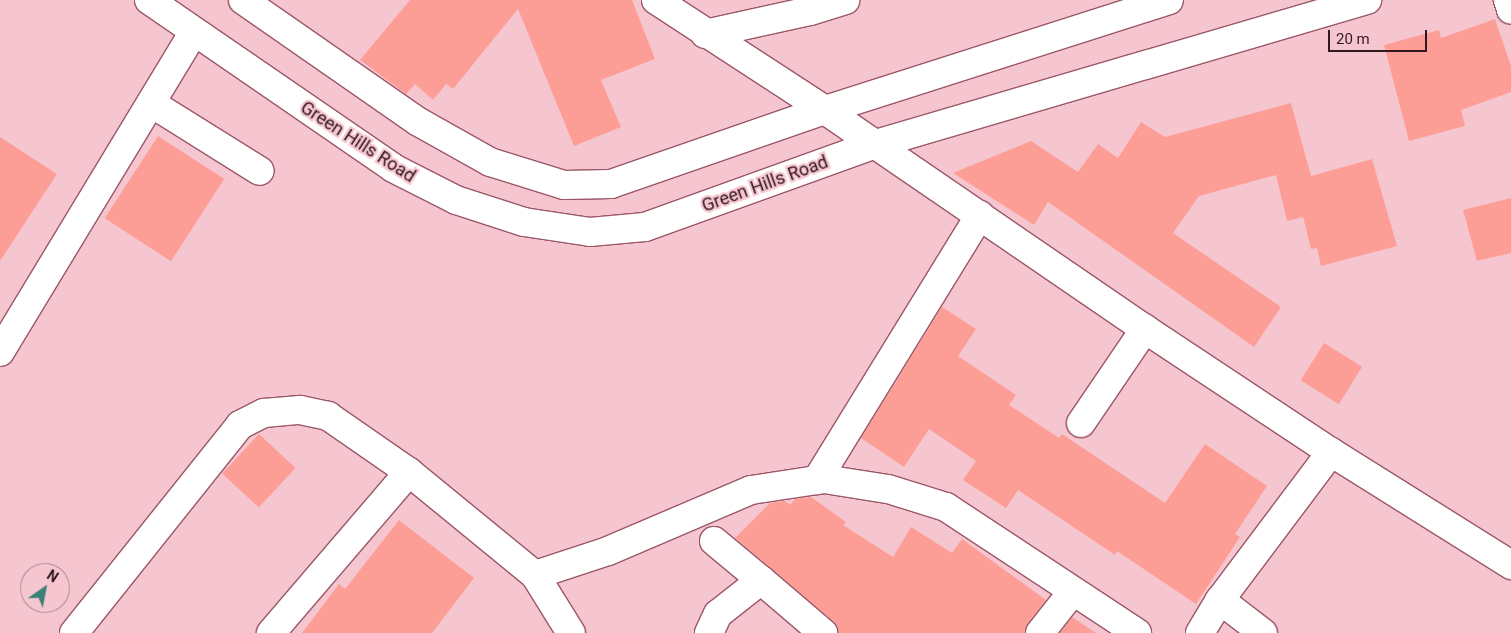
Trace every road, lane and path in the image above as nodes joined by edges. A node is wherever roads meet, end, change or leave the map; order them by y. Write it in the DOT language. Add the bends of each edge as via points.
graph roads {
  1 [pos="149,0"];
  2 [pos="243,0"];
  3 [pos="656,0"];
  4 [pos="845,0"];
  5 [pos="1169,0"];
  6 [pos="1367,0"];
  7 [pos="1508,0"];
  8 [pos="1511,10"];
  9 [pos="194,32"];
  10 [pos="705,34"];
  11 [pos="151,102"];
  12 [pos="825,110"];
  13 [pos="876,144"];
  14 [pos="260,171"];
  15 [pos="980,215"];
  16 [pos="1145,328"];
  17 [pos="0,352"];
  18 [pos="1081,424"];
  19 [pos="1331,452"];
  20 [pos="410,472"];
  21 [pos="817,480"];
  22 [pos="703,531"];
  23 [pos="1511,565"];
  24 [pos="534,575"];
  25 [pos="761,580"];
  26 [pos="1073,592"];
  27 [pos="1220,600"];
  28 [pos="74,633"];
  29 [pos="271,633"];
  30 [pos="571,633"];
  31 [pos="709,633"];
  32 [pos="823,633"];
  33 [pos="1040,633"];
  34 [pos="1137,633"];
  35 [pos="1200,633"];
  36 [pos="1263,633"];
  1 -- 9 [label="street, Green Hills Road"];
  2 -- 12 [label="street" via="418,121 490,162 564,185 611,184"];
  3 -- 10 [label="street"];
  4 -- 10 [label="street"];
  5 -- 12 [label="street"];
  6 -- 13 [label="street, Green Hills Road"];
  7 -- 8 [label="street"];
  9 -- 11 [label="street"];
  9 -- 13 [label="street, Green Hills Road" via="393,168 456,200 524,222 590,232 645,227"];
  10 -- 12 [label="street"];
  11 -- 14 [label="street"];
  11 -- 17 [label="street"];
  12 -- 13 [label="street"];
  13 -- 15 [label="street"];
  15 -- 16 [label="street"];
  15 -- 21 [label="street"];
  16 -- 18 [label="street"];
  16 -- 19 [label="street"];
  19 -- 23 [label="street"];
  19 -- 27 [label="street"];
  20 -- 24 [label="street"];
  20 -- 28 [label="street" via="328,416 300,410 264,413 240,425"];
  20 -- 29 [label="street"];
  21 -- 22 [label="street" via="751,490"];
  21 -- 26 [label="street" via="888,489 946,507"];
  22 -- 24 [label="street" via="608,551"];
  22 -- 25 [label="street"];
  24 -- 30 [label="street"];
  25 -- 31 [label="street" via="718,614"];
  25 -- 32 [label="street"];
  26 -- 33 [label="street"];
  26 -- 34 [label="street"];
  27 -- 35 [label="street"];
  27 -- 36 [label="street"];
}
